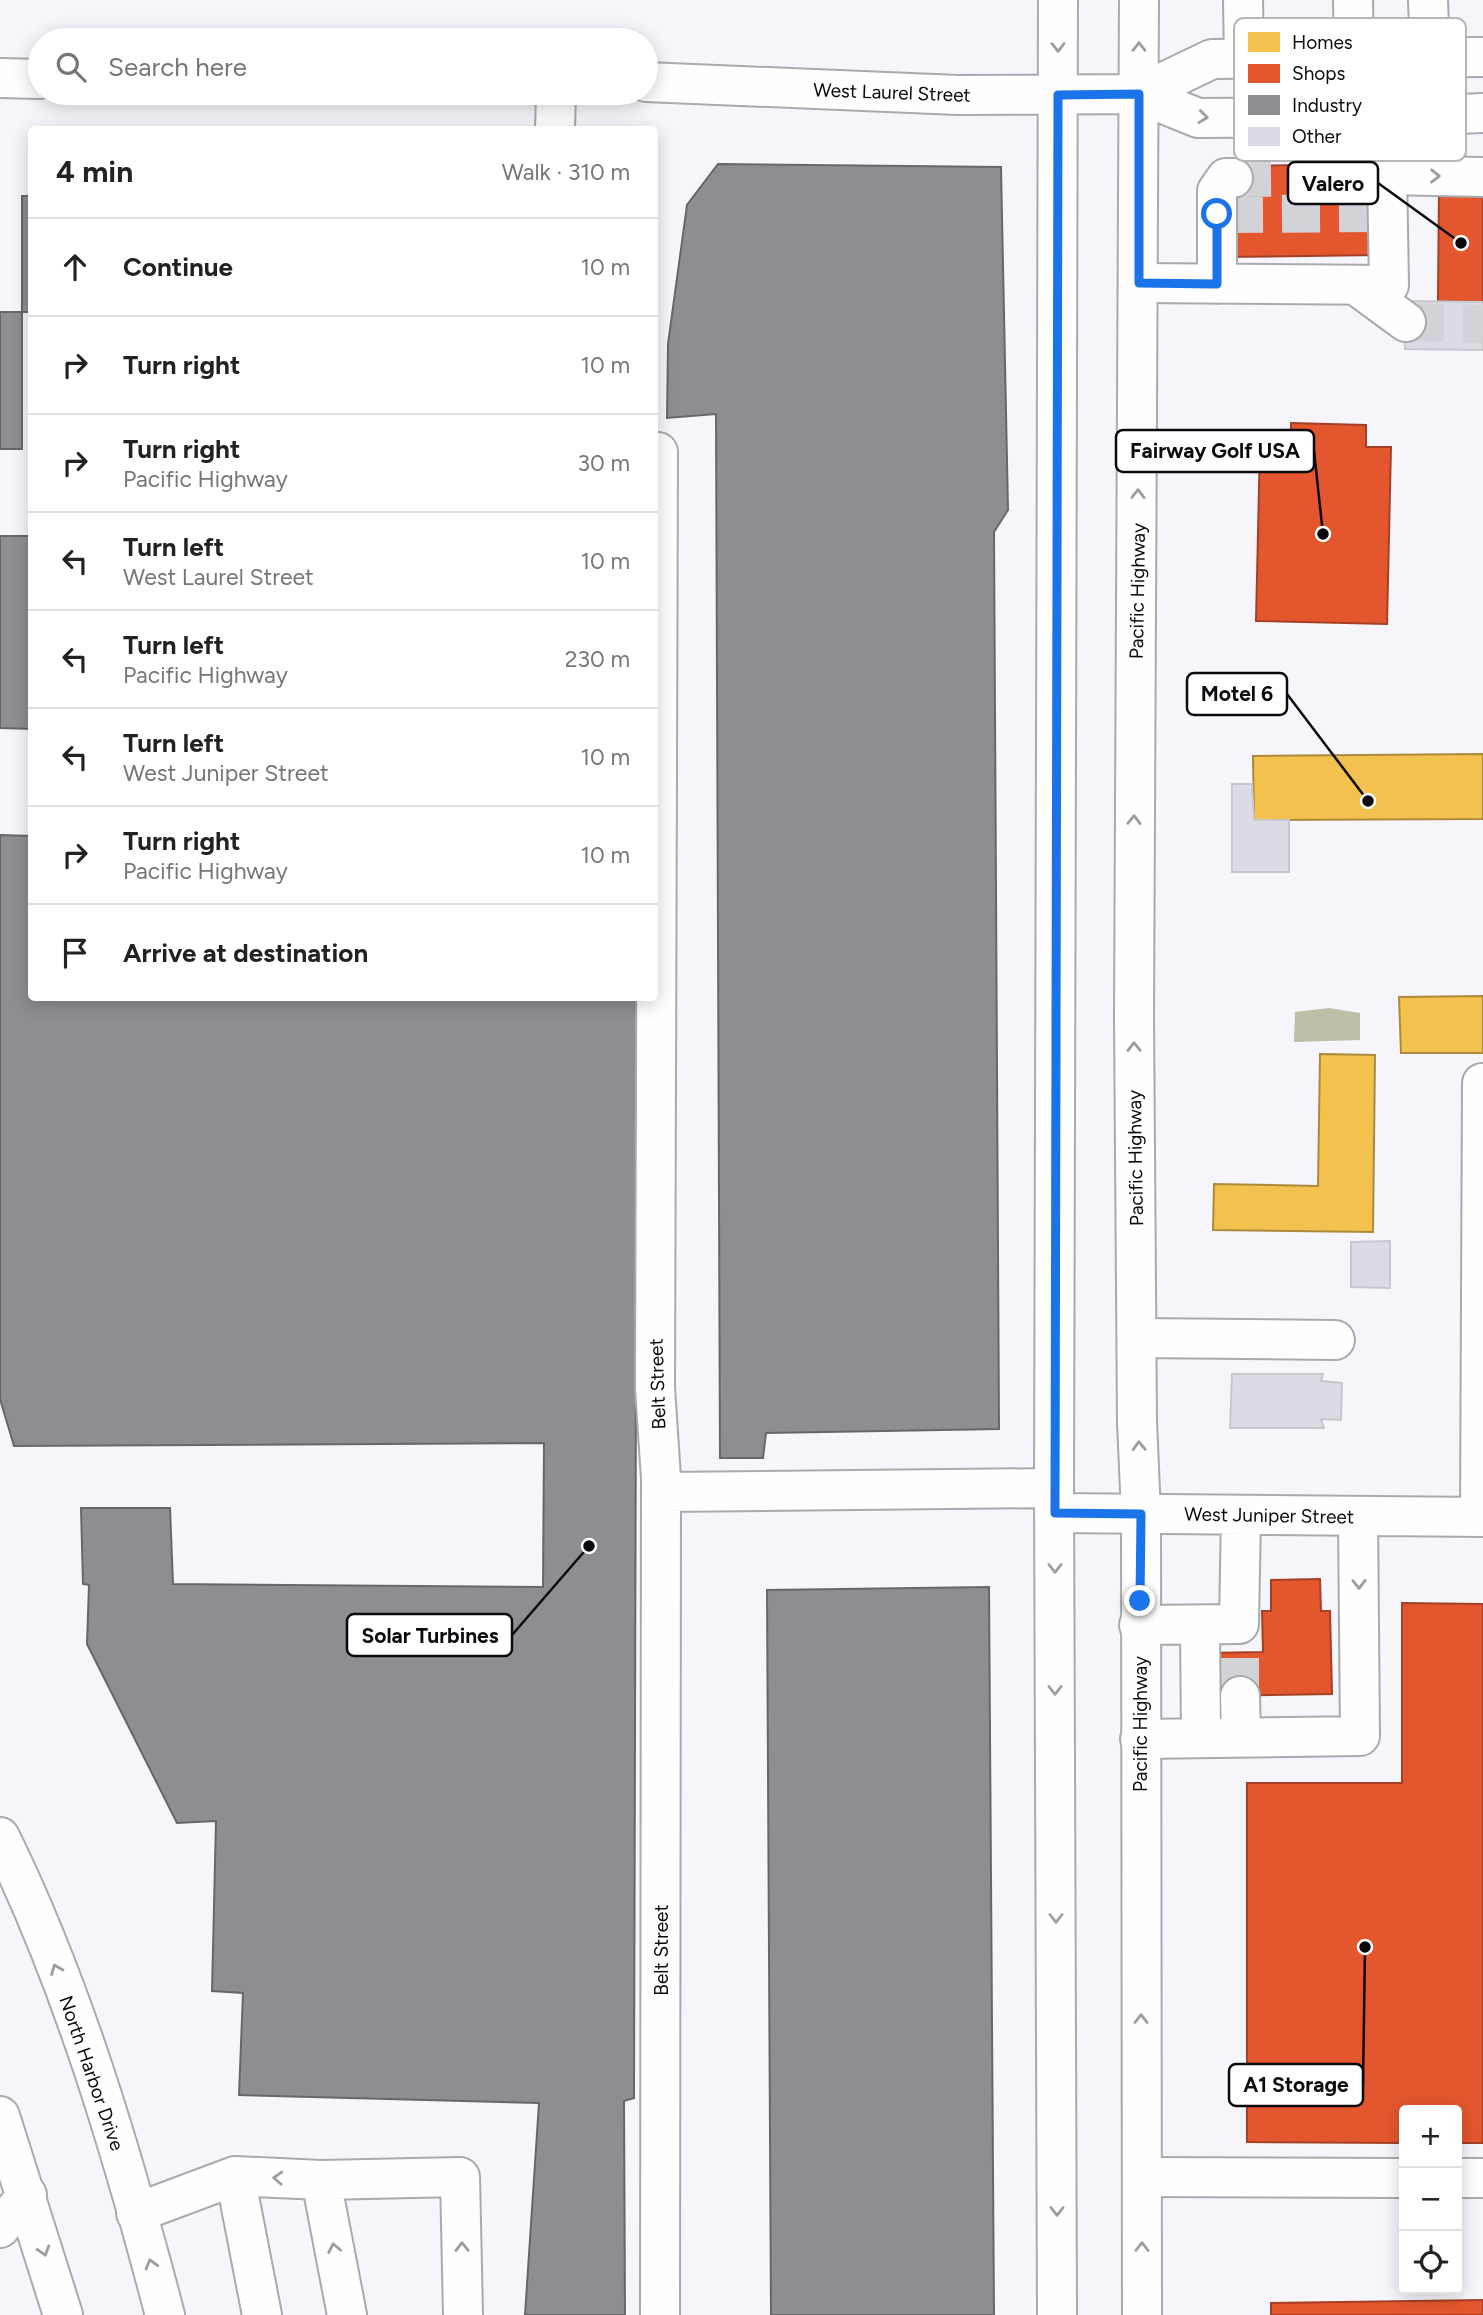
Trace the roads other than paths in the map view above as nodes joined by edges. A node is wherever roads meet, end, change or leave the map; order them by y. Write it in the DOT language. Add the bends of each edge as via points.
graph roads {
  1 [pos="1058,0"];
  2 [pos="1139,0"];
  3 [pos="1242,0"];
  4 [pos="1353,0"];
  5 [pos="1428,0"];
  6 [pos="1243,18"];
  7 [pos="1353,18"];
  8 [pos="1429,18"];
  9 [pos="1234,59"];
  10 [pos="0,78"];
  11 [pos="28,79"];
  12 [pos="658,82"];
  13 [pos="1139,94"];
  14 [pos="1058,95"];
  15 [pos="556,105"];
  16 [pos="1234,118"];
  17 [pos="555,126"];
  18 [pos="1379,161"];
  19 [pos="1377,176"];
  20 [pos="1483,177"];
  21 [pos="1225,202"];
  22 [pos="1139,283"];
  23 [pos="1217,284"];
  24 [pos="1357,286"];
  25 [pos="1406,322"];
  26 [pos="659,452"];
  27 [pos="658,639"];
  28 [pos="656,1001"];
  29 [pos="1482,1083"];
  30 [pos="1137,1338"];
  31 [pos="1335,1340"];
  32 [pos="661,1492"];
  33 [pos="1055,1501"];
  34 [pos="1141,1514"];
  35 [pos="1241,1516"];
  36 [pos="1358,1516"];
  37 [pos="1482,1517"];
  38 [pos="1139,1625"];
  39 [pos="1200,1625"];
  40 [pos="1240,1696"];
  41 [pos="1201,1737"];
  42 [pos="1257,1737"];
  43 [pos="1140,1739"];
  44 [pos="0,1837"];
  45 [pos="0,2116"];
  46 [pos="235,2176"];
  47 [pos="1142,2177"];
  48 [pos="1399,2178"];
  49 [pos="1462,2178"];
  50 [pos="1483,2178"];
  51 [pos="321,2180"];
  52 [pos="27,2195"];
  53 [pos="136,2213"];
  54 [pos="0,2228"];
  55 [pos="63,2315"];
  56 [pos="165,2315"];
  57 [pos="262,2315"];
  58 [pos="347,2315"];
  59 [pos="463,2315"];
  60 [pos="660,2315"];
  61 [pos="1057,2315"];
  62 [pos="1142,2315"];
  1 -- 14 [label="main road, one-way"];
  13 -- 2 [label="main road, Pacific Highway, one-way"];
  3 -- 6 [label="main road"];
  4 -- 7 [label="main road"];
  5 -- 8 [label="main road"];
  9 -- 13 [label="main road, West Laurel Street" via="1212,59"];
  10 -- 11 [label="main road"];
  12 -- 14 [label="main road, West Laurel Street"];
  13 -- 14 [label="main road, West Laurel Street"];
  13 -- 16 [label="main road, West Laurel Street, one-way" via="1198,118"];
  13 -- 22 [label="main road, Pacific Highway"];
  14 -- 33 [label="main road"];
  15 -- 17 [label="main road"];
  18 -- 19 [label="main road"];
  19 -- 20 [label="main road, one-way"];
  19 -- 24 [label="main road" via="1390,285"];
  21 -- 23 [label="main road"];
  22 -- 23 [label="main road"];
  30 -- 22 [label="main road, Pacific Highway, one-way" via="1134,854"];
  23 -- 24 [label="main road"];
  24 -- 25 [label="main road"];
  26 -- 27 [label="main road, Belt Street"];
  28 -- 32 [label="main road, Belt Street" via="654,1388"];
  29 -- 37 [label="main road"];
  30 -- 31 [label="main road"];
  34 -- 30 [label="main road, Pacific Highway, one-way"];
  32 -- 33 [label="main road, West Juniper Street"];
  32 -- 60 [label="main road, Belt Street"];
  33 -- 34 [label="main road, West Juniper Street"];
  33 -- 61 [label="main road, one-way"];
  34 -- 35 [label="main road, West Juniper Street"];
  34 -- 38 [label="main road, Pacific Highway"];
  35 -- 36 [label="main road, West Juniper Street"];
  35 -- 39 [label="main road" via="1240,1638"];
  36 -- 37 [label="main road, West Juniper Street"];
  36 -- 42 [label="main road, one-way" via="1360,1736"];
  38 -- 39 [label="main road"];
  38 -- 43 [label="main road, Pacific Highway"];
  39 -- 41 [label="main road"];
  40 -- 42 [label="main road"];
  41 -- 42 [label="main road"];
  41 -- 43 [label="main road"];
  47 -- 43 [label="main road, Pacific Highway, one-way"];
  53 -- 44 [label="main road, North Harbor Drive, one-way" via="68,1998"];
  45 -- 52 [label="main road"];
  51 -- 46 [label="main road, one-way"];
  46 -- 53 [label="main road"];
  46 -- 57 [label="main road"];
  47 -- 48 [label="main road"];
  62 -- 47 [label="main road, Pacific Highway, one-way"];
  49 -- 50 [label="main road"];
  58 -- 51 [label="main road, one-way"];
  59 -- 51 [label="main road, one-way" via="460,2177"];
  52 -- 54 [label="main road"];
  52 -- 55 [label="main road, one-way"];
  56 -- 53 [label="main road, North Harbor Drive, one-way"];
}
